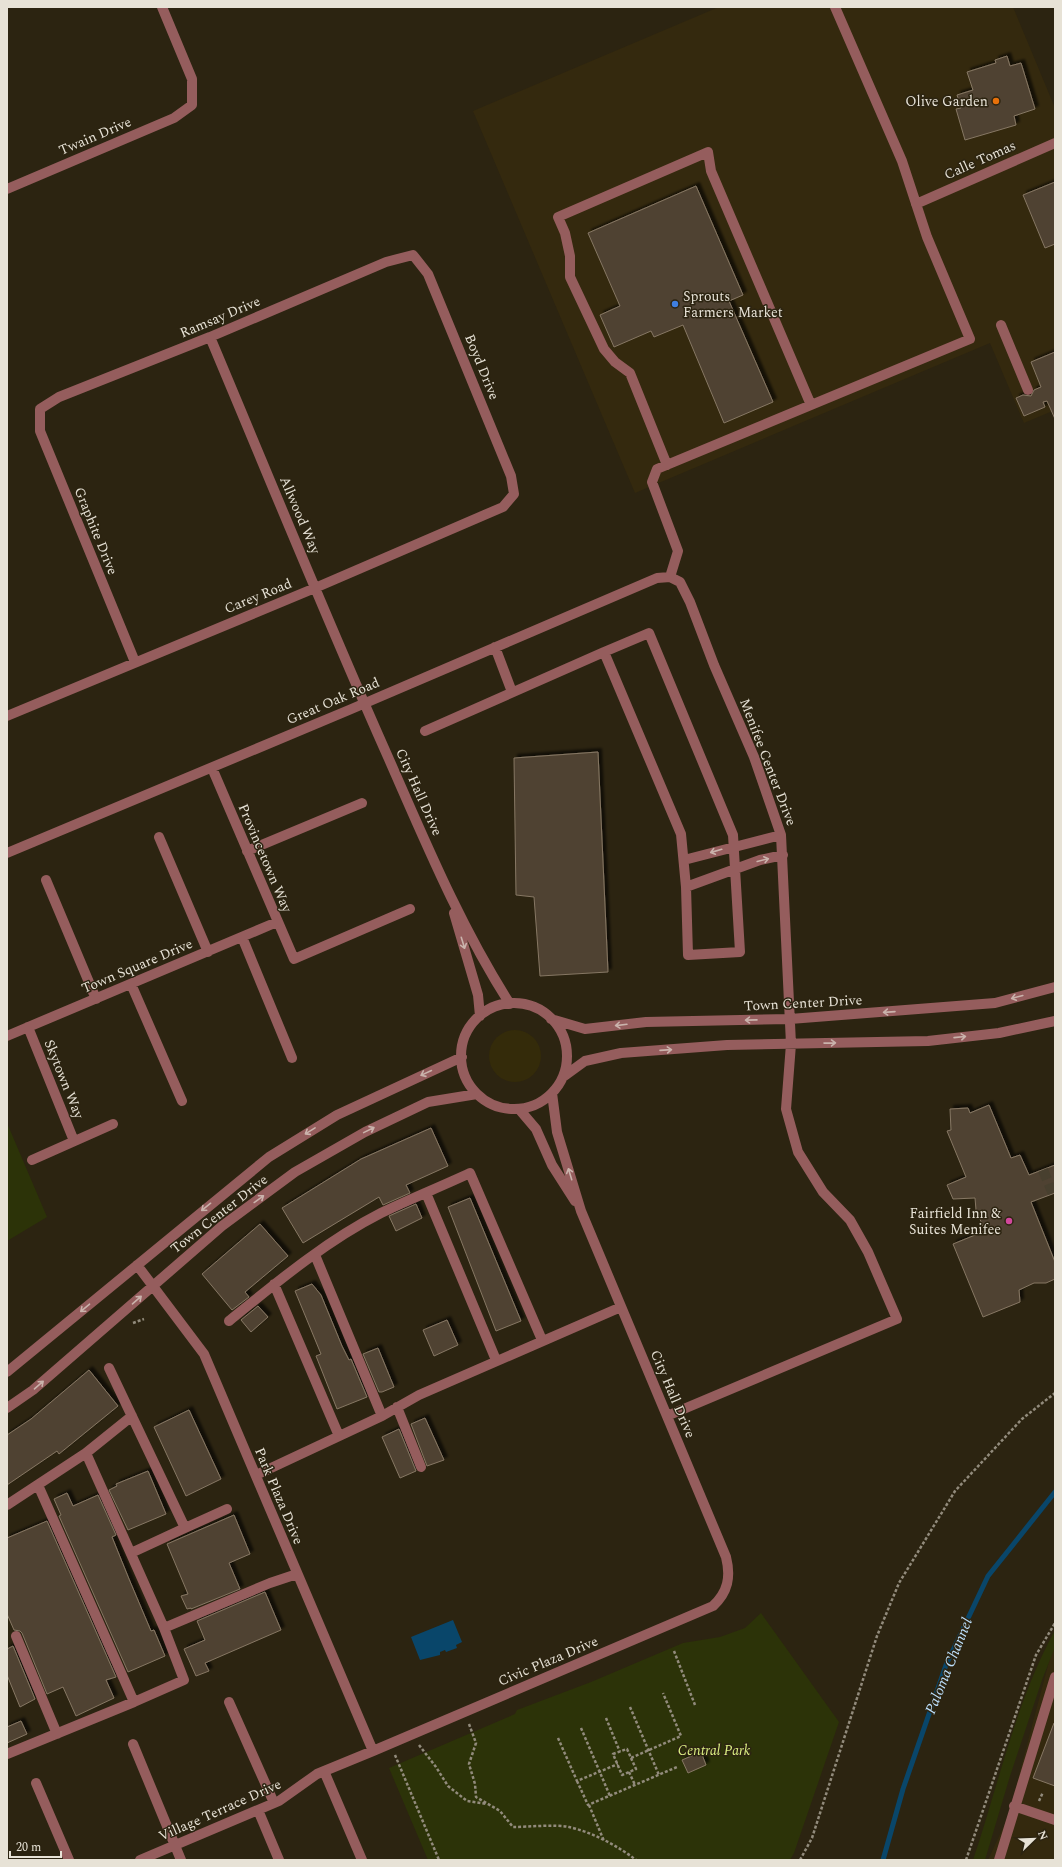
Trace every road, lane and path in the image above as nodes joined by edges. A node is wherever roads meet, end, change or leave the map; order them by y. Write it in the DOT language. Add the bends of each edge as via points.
graph roads {
  1 [pos="162,7"];
  2 [pos="835,7"];
  3 [pos="1055,143"];
  4 [pos="8,186"];
  5 [pos="916,204"];
  6 [pos="413,255"];
  7 [pos="1001,326"];
  8 [pos="210,337"];
  9 [pos="1028,390"];
  10 [pos="811,405"];
  11 [pos="40,409"];
  12 [pos="667,465"];
  13 [pos="514,494"];
  14 [pos="670,577"];
  15 [pos="315,588"];
  16 [pos="495,648"];
  17 [pos="604,652"];
  18 [pos="135,662"];
  19 [pos="512,692"];
  20 [pos="364,704"];
  21 [pos="7,716"];
  22 [pos="425,731"];
  23 [pos="212,768"];
  24 [pos="362,803"];
  25 [pos="781,835"];
  26 [pos="159,837"];
  27 [pos="734,846"];
  28 [pos="247,851"];
  29 [pos="7,854"];
  30 [pos="783,855"];
  31 [pos="684,860"];
  32 [pos="735,869"];
  33 [pos="46,880"];
  34 [pos="686,887"];
  35 [pos="448,892"];
  36 [pos="410,909"];
  37 [pos="277,922"];
  38 [pos="242,937"];
  39 [pos="208,952"];
  40 [pos="131,984"];
  41 [pos="1055,987"];
  42 [pos="96,999"];
  43 [pos="510,1004"];
  44 [pos="480,1016"];
  45 [pos="551,1019"];
  46 [pos="790,1019"];
  47 [pos="1054,1019"];
  48 [pos="28,1027"];
  49 [pos="7,1036"];
  50 [pos="791,1044"];
  51 [pos="462,1056"];
  52 [pos="292,1058"];
  53 [pos="563,1077"];
  54 [pos="552,1093"];
  55 [pos="477,1094"];
  56 [pos="182,1101"];
  57 [pos="519,1109"];
  58 [pos="113,1124"];
  59 [pos="74,1141"];
  60 [pos="32,1160"];
  61 [pos="426,1193"];
  62 [pos="581,1211"];
  63 [pos="315,1255"];
  64 [pos="137,1265"];
  65 [pos="274,1284"];
  66 [pos="153,1286"];
  67 [pos="621,1307"];
  68 [pos="229,1321"];
  69 [pos="542,1340"];
  70 [pos="496,1360"];
  71 [pos="109,1368"];
  72 [pos="7,1372"];
  73 [pos="1055,1393"];
  74 [pos="397,1407"];
  75 [pos="7,1408"];
  76 [pos="132,1416"];
  77 [pos="382,1416"];
  78 [pos="667,1416"];
  79 [pos="339,1436"];
  80 [pos="86,1453"];
  81 [pos="422,1467"];
  82 [pos="256,1475"];
  83 [pos="38,1485"];
  84 [pos="7,1505"];
  85 [pos="227,1509"];
  86 [pos="185,1528"];
  87 [pos="132,1553"];
  88 [pos="297,1574"];
  89 [pos="726,1590"];
  90 [pos="1055,1623"];
  91 [pos="164,1628"];
  92 [pos="16,1636"];
  93 [pos="674,1651"];
  94 [pos="1055,1677"];
  95 [pos="663,1694"];
  96 [pos="134,1702"];
  97 [pos="229,1702"];
  98 [pos="695,1705"];
  99 [pos="630,1707"];
  100 [pos="464,1712"];
  101 [pos="606,1718"];
  102 [pos="581,1728"];
  103 [pos="57,1734"];
  104 [pos="411,1735"];
  105 [pos="558,1738"];
  106 [pos="133,1744"];
  107 [pos="390,1744"];
  108 [pos="649,1750"];
  109 [pos="373,1751"];
  110 [pos="620,1752"];
  111 [pos="7,1754"];
  112 [pos="630,1758"];
  113 [pos="618,1764"];
  114 [pos="677,1767"];
  115 [pos="324,1770"];
  116 [pos="600,1772"];
  117 [pos="629,1772"];
  118 [pos="659,1775"];
  119 [pos="577,1781"];
  120 [pos="36,1782"];
  121 [pos="634,1785"];
  122 [pos="610,1796"];
  123 [pos="274,1803"];
  124 [pos="490,1805"];
  125 [pos="589,1805"];
  126 [pos="1014,1806"];
  127 [pos="258,1810"];
  128 [pos="1055,1820"];
  129 [pos="604,1842"];
  130 [pos="175,1845"];
  131 [pos="1000,1859"];
  132 [pos="69,1860"];
  133 [pos="140,1860"];
  134 [pos="181,1860"];
  135 [pos="279,1860"];
  136 [pos="362,1860"];
  137 [pos="440,1860"];
  138 [pos="636,1860"];
  139 [pos="800,1860"];
  140 [pos="966,1860"];
  1 -- 4 [label="street, Twain Drive" via="192,78 192,105 174,118"];
  2 -- 5 [label="street" via="902,161"];
  3 -- 5 [label="street, Calle Tomas"];
  5 -- 10 [label="street" via="927,237 970,339"];
  6 -- 8 [label="street, Ramsay Drive" via="386,262"];
  6 -- 13 [label="street, Boyd Drive" via="428,274 511,476"];
  7 -- 9 [label="street"];
  8 -- 11 [label="street, Ramsay Drive" via="59,397"];
  8 -- 15 [label="street, Allwood Way"];
  10 -- 12 [label="street"];
  10 -- 12 [label="street" via="711,171 708,152 558,217 570,256 570,278 604,349 615,362 630,373"];
  11 -- 18 [label="street, Graphite Drive" via="40,432"];
  12 -- 14 [label="street" via="657,469 652,482 678,551"];
  13 -- 15 [label="street, Carey Road" via="503,508"];
  14 -- 16 [label="street, Great Oak Road" via="657,578"];
  14 -- 25 [label="street, Menifee Center Drive" via="680,582 690,602 754,757"];
  15 -- 18 [label="street, Carey Road"];
  15 -- 20 [label="street, Allwood Way"];
  16 -- 19 [label="street"];
  16 -- 20 [label="street, Great Oak Road"];
  17 -- 19 [label="street"];
  17 -- 27 [label="street" via="649,633 733,835"];
  17 -- 31 [label="street" via="681,834"];
  18 -- 21 [label="street, Carey Road"];
  19 -- 22 [label="street"];
  20 -- 23 [label="street, Great Oak Road"];
  20 -- 35 [label="street, City Hall Drive"];
  23 -- 28 [label="street, Provincetown Way"];
  23 -- 29 [label="street, Great Oak Road"];
  24 -- 28 [label="street"];
  25 -- 27 [label="street"];
  25 -- 30 [label="street, Menifee Center Drive"];
  26 -- 39 [label="street"];
  27 -- 31 [label="street, one-way"];
  27 -- 32 [label="street"];
  28 -- 37 [label="street, Provincetown Way"];
  32 -- 30 [label="street, one-way"];
  30 -- 46 [label="street, Menifee Center Drive"];
  31 -- 34 [label="street"];
  32 -- 34 [label="street"];
  32 -- 34 [label="street" via="740,952 688,955"];
  33 -- 42 [label="street"];
  35 -- 43 [label="street, City Hall Drive"];
  35 -- 44 [label="street, City Hall Drive, one-way" via="478,995"];
  36 -- 37 [label="street, Provincetown Way" via="294,959"];
  37 -- 38 [label="street, Town Square Drive"];
  38 -- 39 [label="street, Town Square Drive"];
  38 -- 52 [label="street"];
  39 -- 40 [label="street, Town Square Drive"];
  40 -- 42 [label="street, Town Square Drive"];
  40 -- 56 [label="street"];
  41 -- 46 [label="street, Town Center Drive, one-way" via="996,1003"];
  42 -- 48 [label="street, Town Square Drive"];
  43 -- 44 [label="street, Town Center Drive" via="494,1007"];
  43 -- 45 [label="street, Town Center Drive" via="523,1004 535,1008"];
  44 -- 51 [label="street, Town Center Drive" via="466,1034"];
  46 -- 45 [label="street, Town Center Drive, one-way" via="646,1022 585,1029"];
  45 -- 53 [label="street, Town Center Drive" via="560,1031 566,1046"];
  46 -- 50 [label="street, Menifee Center Drive"];
  50 -- 47 [label="street, Town Center Drive, one-way" via="928,1040 999,1033"];
  48 -- 49 [label="street, Town Square Drive"];
  48 -- 59 [label="street, Skytown Way"];
  53 -- 50 [label="street, Town Center Drive, one-way" via="585,1061 621,1053 727,1045"];
  50 -- 78 [label="street, Menifee Center Drive" via="786,1109 798,1152 823,1192 850,1220 868,1252 897,1318"];
  51 -- 55 [label="street, Town Center Drive" via="466,1077"];
  51 -- 64 [label="street, Town Center Drive, one-way" via="337,1114 269,1157"];
  53 -- 54 [label="street, Town Center Drive"];
  54 -- 57 [label="street, Town Center Drive" via="540,1102"];
  62 -- 54 [label="street, City Hall Drive, one-way" via="557,1132"];
  55 -- 57 [label="street, Town Center Drive" via="497,1106"];
  66 -- 55 [label="street, Town Center Drive, one-way" via="222,1226 295,1172 365,1132 428,1102"];
  57 -- 62 [label="street, City Hall Drive" via="536,1130 552,1165"];
  58 -- 59 [label="street, Skytown Way"];
  59 -- 60 [label="street, Skytown Way"];
  61 -- 63 [label="street" via="380,1214"];
  61 -- 69 [label="street" via="470,1174"];
  61 -- 70 [label="street"];
  62 -- 67 [label="street, City Hall Drive"];
  63 -- 65 [label="street"];
  63 -- 77 [label="street"];
  64 -- 66 [label="street, Park Plaza Drive"];
  64 -- 72 [label="street, Town Center Drive, one-way"];
  65 -- 68 [label="street"];
  65 -- 79 [label="street"];
  75 -- 66 [label="street, Town Center Drive, one-way" via="33,1390"];
  66 -- 82 [label="street, Park Plaza Drive" via="204,1354"];
  67 -- 69 [label="street"];
  67 -- 78 [label="street, City Hall Drive"];
  69 -- 70 [label="street"];
  70 -- 74 [label="street"];
  71 -- 76 [label="street"];
  73 -- 139 [label="path" via="1022,1419 955,1491 899,1583 877,1636 812,1838"];
  74 -- 77 [label="street"];
  74 -- 81 [label="street"];
  76 -- 80 [label="street"];
  76 -- 86 [label="street"];
  77 -- 79 [label="street"];
  78 -- 89 [label="street, City Hall Drive" via="726,1557 729,1568"];
  79 -- 82 [label="street"];
  80 -- 83 [label="street"];
  80 -- 87 [label="street"];
  82 -- 88 [label="street, Park Plaza Drive"];
  83 -- 84 [label="street"];
  83 -- 96 [label="street"];
  85 -- 86 [label="street"];
  86 -- 87 [label="street"];
  87 -- 91 [label="street"];
  88 -- 91 [label="street"];
  88 -- 109 [label="street, Park Plaza Drive"];
  89 -- 100 [label="street, Civic Plaza Drive" via="713,1606"];
  90 -- 140 [label="path" via="1034,1663"];
  91 -- 96 [label="street" via="184,1680"];
  92 -- 103 [label="street"];
  93 -- 98 [label="path"];
  94 -- 126 [label="street"];
  95 -- 108 [label="path" via="682,1736"];
  96 -- 103 [label="street"];
  97 -- 123 [label="street"];
  99 -- 108 [label="path"];
  100 -- 104 [label="street, Civic Plaza Drive"];
  100 -- 124 [label="path" via="476,1743 469,1764 476,1797"];
  101 -- 110 [label="path"];
  102 -- 116 [label="path"];
  103 -- 111 [label="street"];
  104 -- 107 [label="street, Civic Plaza Drive"];
  104 -- 124 [label="path" via="448,1786 467,1801"];
  105 -- 119 [label="path"];
  106 -- 130 [label="street"];
  107 -- 109 [label="street, Civic Plaza Drive"];
  107 -- 137 [label="path"];
  108 -- 112 [label="path"];
  108 -- 118 [label="path"];
  109 -- 115 [label="street, Village Terrace Drive"];
  110 -- 112 [label="path" via="627,1749"];
  110 -- 113 [label="path" via="614,1754"];
  112 -- 117 [label="path" via="636,1769"];
  113 -- 116 [label="path"];
  113 -- 117 [label="path" via="622,1775"];
  114 -- 118 [label="path"];
  115 -- 123 [label="street, Village Terrace Drive" via="296,1791"];
  115 -- 136 [label="street"];
  116 -- 119 [label="path"];
  116 -- 122 [label="path"];
  117 -- 121 [label="path"];
  118 -- 121 [label="path"];
  119 -- 125 [label="path"];
  120 -- 132 [label="street"];
  121 -- 122 [label="path"];
  122 -- 125 [label="path"];
  123 -- 127 [label="street, Village Terrace Drive"];
  124 -- 129 [label="path" via="500,1811 513,1827 569,1827"];
  125 -- 129 [label="path"];
  126 -- 128 [label="street"];
  126 -- 131 [label="street"];
  127 -- 130 [label="street, Village Terrace Drive"];
  127 -- 135 [label="street"];
  129 -- 138 [label="path"];
  130 -- 133 [label="street, Village Terrace Drive"];
  130 -- 134 [label="street"];
}
